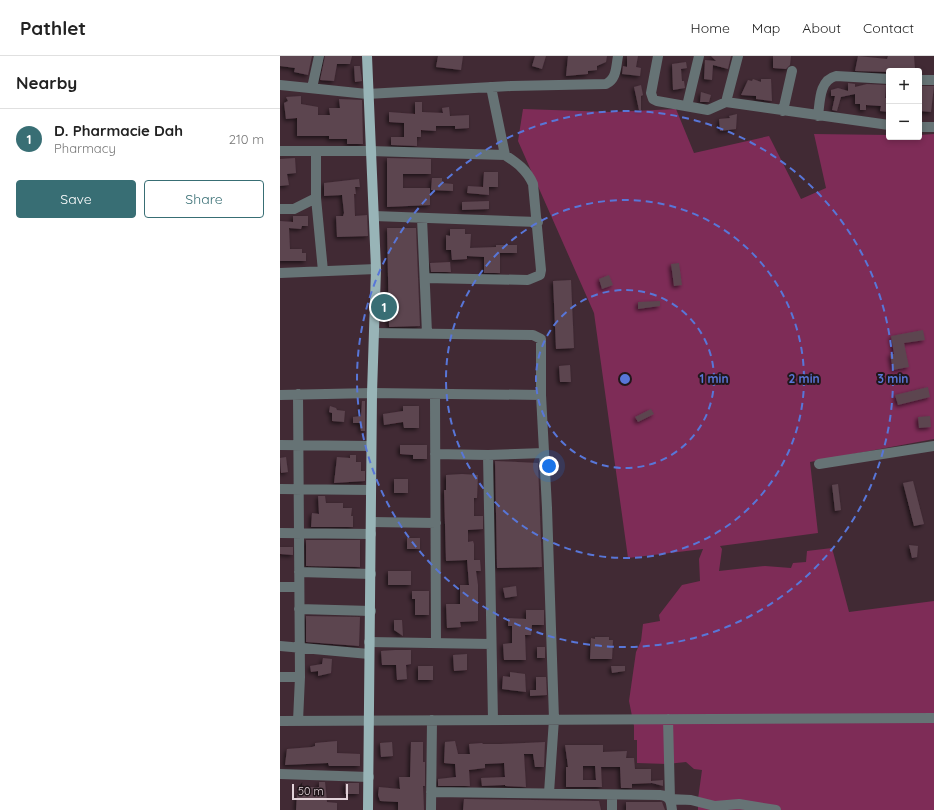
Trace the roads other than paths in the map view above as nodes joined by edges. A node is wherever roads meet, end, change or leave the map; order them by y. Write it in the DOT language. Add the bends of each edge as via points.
graph roads {
  1 [pos="319,56"];
  2 [pos="366,56"];
  3 [pos="618,56"];
  4 [pos="658,56"];
  5 [pos="699,56"];
  6 [pos="738,56"];
  7 [pos="792,71"];
  8 [pos="886,79"];
  9 [pos="922,80"];
  10 [pos="934,80"];
  11 [pos="280,85"];
  12 [pos="491,87"];
  13 [pos="312,88"];
  14 [pos="367,94"];
  15 [pos="726,102"];
  16 [pos="687,106"];
  17 [pos="783,111"];
  18 [pos="818,116"];
  19 [pos="886,125"];
  20 [pos="922,127"];
  21 [pos="934,127"];
  22 [pos="280,151"];
  23 [pos="370,151"];
  24 [pos="316,152"];
  25 [pos="505,155"];
  26 [pos="316,198"];
  27 [pos="280,209"];
  28 [pos="374,216"];
  29 [pos="422,218"];
  30 [pos="538,222"];
  31 [pos="376,269"];
  32 [pos="323,271"];
  33 [pos="280,273"];
  34 [pos="425,278"];
  35 [pos="374,333"];
  36 [pos="427,333"];
  37 [pos="372,393"];
  38 [pos="298,394"];
  39 [pos="280,395"];
  40 [pos="434,395"];
  41 [pos="540,395"];
  42 [pos="280,445"];
  43 [pos="299,445"];
  44 [pos="371,446"];
  45 [pos="934,446"];
  46 [pos="544,453"];
  47 [pos="435,454"];
  48 [pos="488,455"];
  49 [pos="819,464"];
  50 [pos="280,489"];
  51 [pos="299,490"];
  52 [pos="371,490"];
  53 [pos="371,522"];
  54 [pos="436,523"];
  55 [pos="299,532"];
  56 [pos="280,533"];
  57 [pos="371,534"];
  58 [pos="299,572"];
  59 [pos="371,574"];
  60 [pos="280,587"];
  61 [pos="300,587"];
  62 [pos="299,609"];
  63 [pos="371,611"];
  64 [pos="369,642"];
  65 [pos="436,643"];
  66 [pos="492,644"];
  67 [pos="280,646"];
  68 [pos="299,647"];
  69 [pos="369,654"];
  70 [pos="280,677"];
  71 [pos="300,677"];
  72 [pos="934,718"];
  73 [pos="554,719"];
  74 [pos="668,719"];
  75 [pos="370,720"];
  76 [pos="432,720"];
  77 [pos="493,720"];
  78 [pos="280,721"];
  79 [pos="298,721"];
  80 [pos="280,774"];
  81 [pos="369,777"];
  82 [pos="431,792"];
  83 [pos="549,793"];
  84 [pos="612,795"];
  85 [pos="670,799"];
  86 [pos="368,810"];
  87 [pos="431,810"];
  88 [pos="612,810"];
  89 [pos="672,810"];
  90 [pos="776,810"];
  1 -- 13 [label="street"];
  2 -- 14 [label="main road"];
  3 -- 12 [label="street" via="615,76 606,84"];
  4 -- 16 [label="street" via="651,93 653,98 657,101"];
  5 -- 16 [label="street"];
  6 -- 15 [label="street"];
  7 -- 17 [label="street"];
  8 -- 18 [label="street" via="836,76 830,78 824,85"];
  9 -- 10 [label="street"];
  11 -- 13 [label="street"];
  12 -- 14 [label="street"];
  12 -- 25 [label="street"];
  13 -- 14 [label="street"];
  14 -- 23 [label="main road"];
  15 -- 16 [label="street" via="708,110"];
  15 -- 17 [label="street"];
  17 -- 18 [label="street"];
  18 -- 19 [label="street"];
  20 -- 21 [label="street"];
  22 -- 24 [label="street"];
  23 -- 24 [label="street"];
  23 -- 25 [label="street"];
  23 -- 28 [label="main road"];
  24 -- 26 [label="street"];
  25 -- 30 [label="street" via="529,175 535,194"];
  26 -- 27 [label="street" via="294,209"];
  26 -- 32 [label="street"];
  28 -- 29 [label="street"];
  28 -- 31 [label="main road"];
  29 -- 30 [label="street"];
  29 -- 34 [label="street"];
  30 -- 34 [label="street" via="542,270 536,278"];
  31 -- 32 [label="street"];
  31 -- 35 [label="main road"];
  32 -- 33 [label="street"];
  34 -- 36 [label="street"];
  35 -- 36 [label="street"];
  35 -- 37 [label="main road"];
  36 -- 41 [label="street" via="538,336 542,345"];
  37 -- 38 [label="street"];
  37 -- 40 [label="street"];
  37 -- 44 [label="main road"];
  38 -- 39 [label="street"];
  38 -- 43 [label="street"];
  40 -- 41 [label="street"];
  40 -- 47 [label="street"];
  41 -- 46 [label="street"];
  42 -- 43 [label="street"];
  43 -- 44 [label="street"];
  43 -- 51 [label="street"];
  44 -- 52 [label="main road"];
  45 -- 49 [label="street"];
  46 -- 48 [label="street"];
  46 -- 73 [label="street"];
  47 -- 48 [label="street"];
  47 -- 54 [label="street"];
  48 -- 66 [label="street"];
  50 -- 51 [label="street"];
  51 -- 52 [label="street"];
  51 -- 55 [label="street"];
  52 -- 53 [label="main road"];
  53 -- 54 [label="street"];
  53 -- 57 [label="main road"];
  54 -- 65 [label="street"];
  55 -- 56 [label="street"];
  55 -- 57 [label="street"];
  55 -- 58 [label="street"];
  57 -- 59 [label="main road"];
  58 -- 59 [label="street"];
  58 -- 61 [label="street"];
  59 -- 63 [label="main road"];
  60 -- 61 [label="street"];
  61 -- 62 [label="street"];
  62 -- 63 [label="street"];
  62 -- 68 [label="street"];
  63 -- 64 [label="main road"];
  64 -- 65 [label="street"];
  64 -- 69 [label="main road"];
  65 -- 66 [label="street"];
  66 -- 77 [label="street"];
  67 -- 68 [label="street"];
  68 -- 69 [label="street"];
  68 -- 71 [label="street"];
  69 -- 75 [label="main road"];
  70 -- 71 [label="street"];
  71 -- 79 [label="street"];
  72 -- 74 [label="street"];
  73 -- 74 [label="street"];
  73 -- 77 [label="street"];
  73 -- 83 [label="street"];
  74 -- 85 [label="street"];
  75 -- 76 [label="street"];
  75 -- 79 [label="street"];
  75 -- 81 [label="main road"];
  76 -- 77 [label="street"];
  76 -- 82 [label="street"];
  78 -- 79 [label="street"];
  80 -- 81 [label="street"];
  81 -- 86 [label="main road"];
  82 -- 83 [label="street"];
  82 -- 87 [label="street"];
  83 -- 84 [label="street"];
  84 -- 85 [label="street" via="660,795"];
  84 -- 88 [label="street"];
  85 -- 89 [label="street"];
  85 -- 90 [label="street" via="691,800 715,806 739,804"];
}
